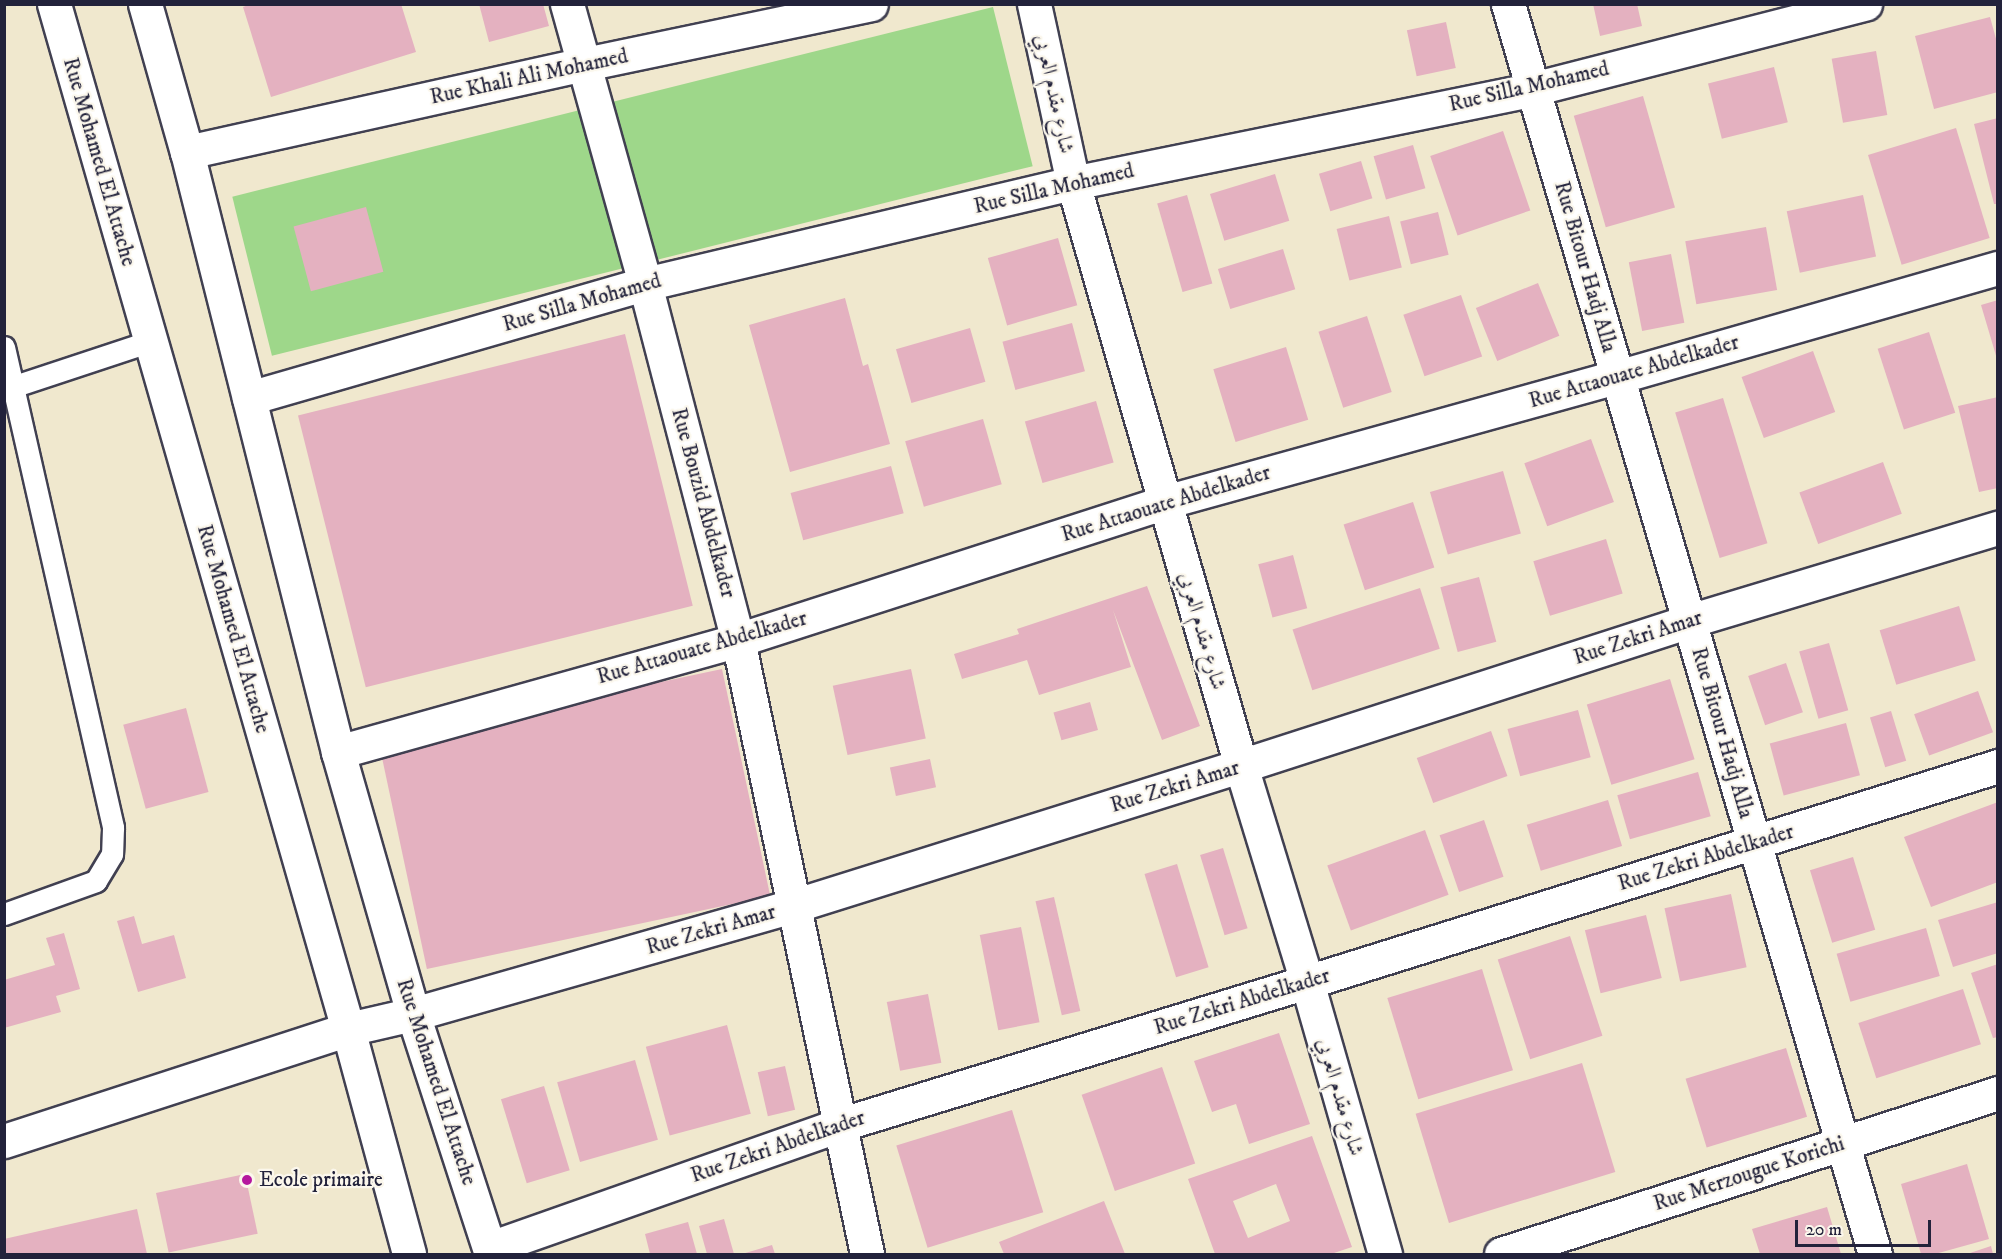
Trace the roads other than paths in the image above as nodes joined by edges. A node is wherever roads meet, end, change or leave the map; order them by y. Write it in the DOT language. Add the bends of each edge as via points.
graph roads {
  1 [pos="54,4"];
  2 [pos="145,4"];
  3 [pos="567,4"];
  4 [pos="871,4"];
  5 [pos="1034,4"];
  6 [pos="1508,4"];
  7 [pos="1864,4"];
  8 [pos="585,64"];
  9 [pos="1533,89"];
  10 [pos="186,152"];
  11 [pos="1073,183"];
  12 [pos="1998,268"];
  13 [pos="645,284"];
  14 [pos="151,341"];
  15 [pos="4,347"];
  16 [pos="1617,377"];
  17 [pos="15,386"];
  18 [pos="249,398"];
  19 [pos="1165,502"];
  20 [pos="1998,528"];
  21 [pos="1689,621"];
  22 [pos="738,640"];
  23 [pos="338,752"];
  24 [pos="1241,766"];
  25 [pos="1998,766"];
  26 [pos="1754,843"];
  27 [pos="793,906"];
  28 [pos="4,914"];
  29 [pos="1307,982"];
  30 [pos="413,1014"];
  31 [pos="348,1029"];
  32 [pos="1998,1093"];
  33 [pos="842,1124"];
  34 [pos="4,1141"];
  35 [pos="1842,1143"];
  36 [pos="490,1251"];
  37 [pos="409,1254"];
  38 [pos="867,1254"];
  39 [pos="1385,1254"];
  40 [pos="1501,1254"];
  41 [pos="1875,1254"];
  1 -- 14 [label="street, Rue Mohamed El Attache"];
  2 -- 10 [label="street, Rue Mohamed El Attache"];
  3 -- 8 [label="street, Rue Bouzid Abdelkader"];
  4 -- 8 [label="street, Rue Khali Ali Mohamed"];
  5 -- 11 [label="street, شارع مقدم العربي"];
  6 -- 9 [label="street, Rue Bitour Hadj Alla"];
  7 -- 9 [label="street, Rue Silla Mohamed"];
  8 -- 10 [label="street, Rue Khali Ali Mohamed"];
  8 -- 13 [label="street, Rue Bouzid Abdelkader"];
  9 -- 11 [label="street, Rue Silla Mohamed"];
  9 -- 16 [label="street, Rue Bitour Hadj Alla"];
  10 -- 18 [label="street, Rue Mohamed El Attache"];
  11 -- 13 [label="street, Rue Silla Mohamed"];
  11 -- 19 [label="street, شارع مقدم العربي"];
  12 -- 16 [label="street, Rue Attaouate Abdelkader"];
  13 -- 18 [label="street, Rue Silla Mohamed"];
  13 -- 22 [label="street, Rue Bouzid Abdelkader"];
  14 -- 17 [label="lane"];
  14 -- 31 [label="street, Rue Mohamed El Attache"];
  15 -- 17 [label="lane"];
  16 -- 19 [label="street, Rue Attaouate Abdelkader"];
  16 -- 21 [label="street, Rue Bitour Hadj Alla"];
  17 -- 28 [label="lane" via="113,828 112,854 96,880"];
  18 -- 23 [label="street, Rue Mohamed El Attache"];
  19 -- 22 [label="street, Rue Attaouate Abdelkader"];
  19 -- 24 [label="street, شارع مقدم العربي"];
  20 -- 21 [label="street, Rue Zekri Amar"];
  21 -- 24 [label="street, Rue Zekri Amar"];
  21 -- 26 [label="street, Rue Bitour Hadj Alla"];
  22 -- 23 [label="street, Rue Attaouate Abdelkader"];
  22 -- 27 [label="street, Rue Bouzid Abdelkader"];
  23 -- 30 [label="street, Rue Mohamed El Attache"];
  24 -- 27 [label="street, Rue Zekri Amar"];
  24 -- 29 [label="street, شارع مقدم العربي"];
  25 -- 26 [label="street, Rue Zekri Abdelkader"];
  26 -- 29 [label="street, Rue Zekri Abdelkader"];
  26 -- 35 [label="street, Rue Bitour Hadj Alla"];
  27 -- 30 [label="street, Rue Zekri Amar"];
  27 -- 33 [label="street, Rue Bouzid Abdelkader"];
  29 -- 33 [label="street, Rue Zekri Abdelkader"];
  29 -- 39 [label="street, شارع مقدم العربي"];
  30 -- 31 [label="street, Rue Zekri Amar"];
  30 -- 36 [label="street, Rue Mohamed El Attache"];
  31 -- 34 [label="street, Rue Zekri Amar"];
  31 -- 37 [label="street, Rue Mohamed El Attache"];
  32 -- 35 [label="street, Rue Merzougue Korichi"];
  33 -- 36 [label="street, Rue Zekri Abdelkader"];
  33 -- 38 [label="street, Rue Bouzid Abdelkader"];
  35 -- 40 [label="street, Rue Merzougue Korichi"];
  35 -- 41 [label="street, Rue Bitour Hadj Alla"];
}
